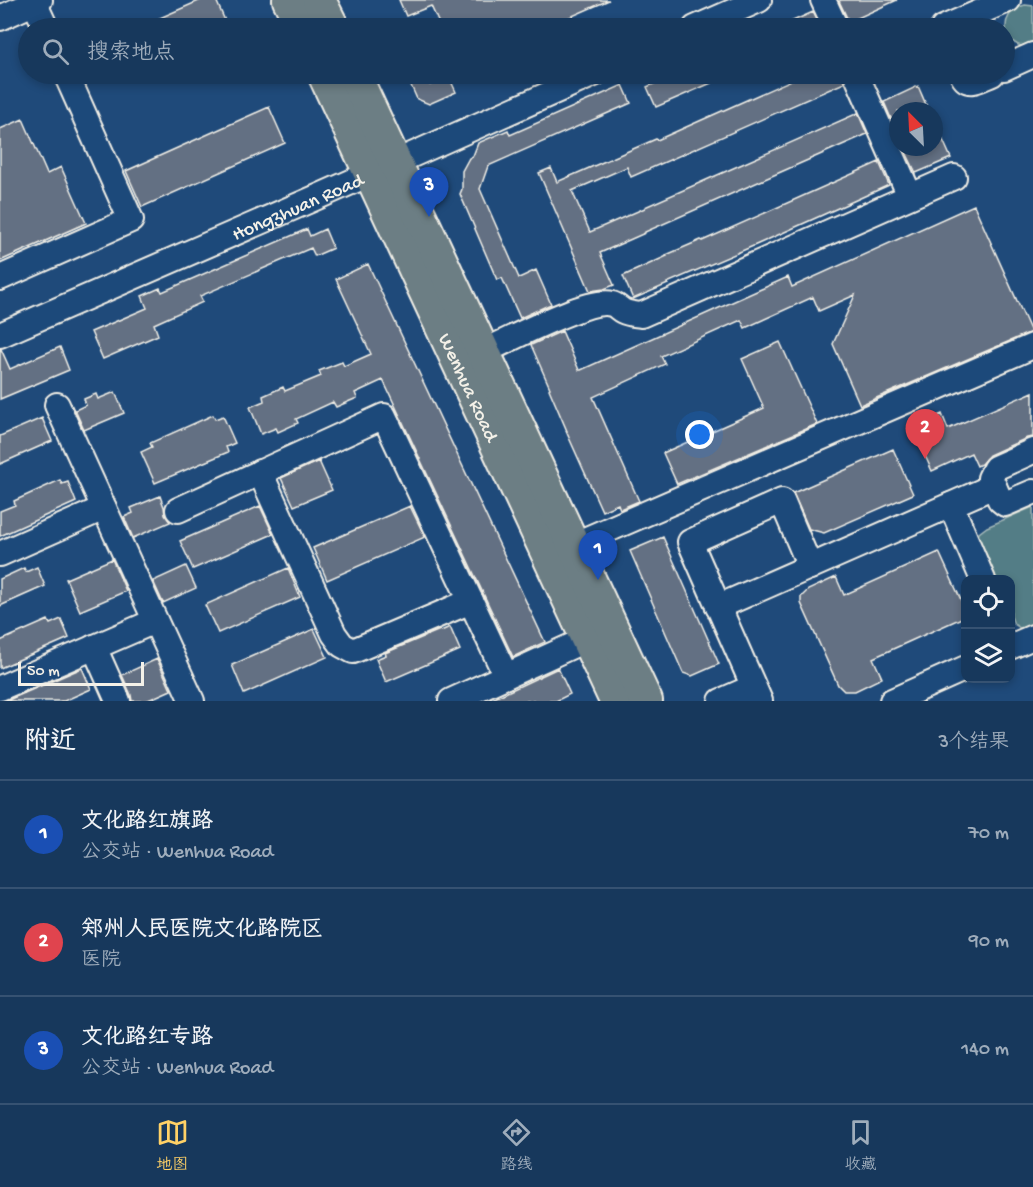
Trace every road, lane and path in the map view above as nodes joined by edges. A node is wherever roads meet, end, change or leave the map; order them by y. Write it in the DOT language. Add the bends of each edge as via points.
graph roads {
  1 [pos="290,0"];
  2 [pos="319,0"];
  3 [pos="759,0"];
  4 [pos="823,0"];
  5 [pos="1008,0"];
  6 [pos="37,1"];
  7 [pos="0,18"];
  8 [pos="43,18"];
  9 [pos="298,18"];
  10 [pos="328,18"];
  11 [pos="718,18"];
  12 [pos="831,18"];
  13 [pos="966,18"];
  14 [pos="1033,55"];
  15 [pos="1015,63"];
  16 [pos="70,84"];
  17 [pos="330,84"];
  18 [pos="357,84"];
  19 [pos="571,84"];
  20 [pos="860,84"];
  21 [pos="382,168"];
  22 [pos="954,177"];
  23 [pos="910,196"];
  24 [pos="0,278"];
  25 [pos="0,335"];
  26 [pos="1033,346"];
  27 [pos="483,352"];
  28 [pos="57,405"];
  29 [pos="1033,451"];
  30 [pos="260,472"];
  31 [pos="994,486"];
  32 [pos="1033,492"];
  33 [pos="951,505"];
  34 [pos="104,508"];
  35 [pos="178,510"];
  36 [pos="573,545"];
  37 [pos="0,554"];
  38 [pos="810,567"];
  39 [pos="981,575"];
  40 [pos="471,601"];
  41 [pos="718,607"];
  42 [pos="155,621"];
  43 [pos="587,639"];
  44 [pos="94,647"];
  45 [pos="961,670"];
  46 [pos="506,676"];
  47 [pos="0,688"];
  48 [pos="756,694"];
  49 [pos="118,701"];
  50 [pos="192,701"];
  51 [pos="451,701"];
  52 [pos="616,701"];
  53 [pos="646,701"];
  54 [pos="720,701"];
  55 [pos="892,701"];
  1 -- 9 [label="main road"];
  2 -- 10 [label="main road"];
  3 -- 11 [label="street"];
  4 -- 12 [label="street"];
  5 -- 13 [label="street"];
  6 -- 7 [label="street"];
  6 -- 8 [label="street"];
  14 -- 15 [label="street"];
  16 -- 24 [label="street" via="131,220"];
  17 -- 21 [label="main road, Wenhua Road"];
  18 -- 21 [label="main road, Wenhua Road"];
  19 -- 21 [label="street, Hongzhuan Road"];
  20 -- 23 [label="street"];
  21 -- 25 [label="street, Hongzhuan Road"];
  21 -- 27 [label="main road, Wenhua Road"];
  21 -- 43 [label="main road, Wenhua Road"];
  22 -- 23 [label="street"];
  23 -- 27 [label="street" via="641,315 612,304 577,308"];
  26 -- 36 [label="street"];
  27 -- 36 [label="main road, Wenhua Road"];
  28 -- 34 [label="street"];
  29 -- 31 [label="street" via="995,468 990,478"];
  30 -- 35 [label="street"];
  30 -- 40 [label="street" via="342,645 353,651"];
  30 -- 40 [label="street" via="384,416"];
  31 -- 32 [label="street" via="1005,504"];
  31 -- 33 [label="street"];
  33 -- 38 [label="street"];
  33 -- 39 [label="street"];
  34 -- 37 [label="street"];
  34 -- 42 [label="street"];
  36 -- 53 [label="main road, Wenhua Road"];
  38 -- 41 [label="street"];
  38 -- 41 [label="street" via="782,501 690,542"];
  40 -- 46 [label="street"];
  41 -- 48 [label="street"];
  42 -- 44 [label="street"];
  42 -- 50 [label="street"];
  43 -- 46 [label="street"];
  43 -- 52 [label="main road, Wenhua Road"];
  44 -- 47 [label="street"];
  44 -- 49 [label="street"];
  45 -- 55 [label="street"];
  46 -- 51 [label="street"];
  48 -- 54 [label="street"];
}
